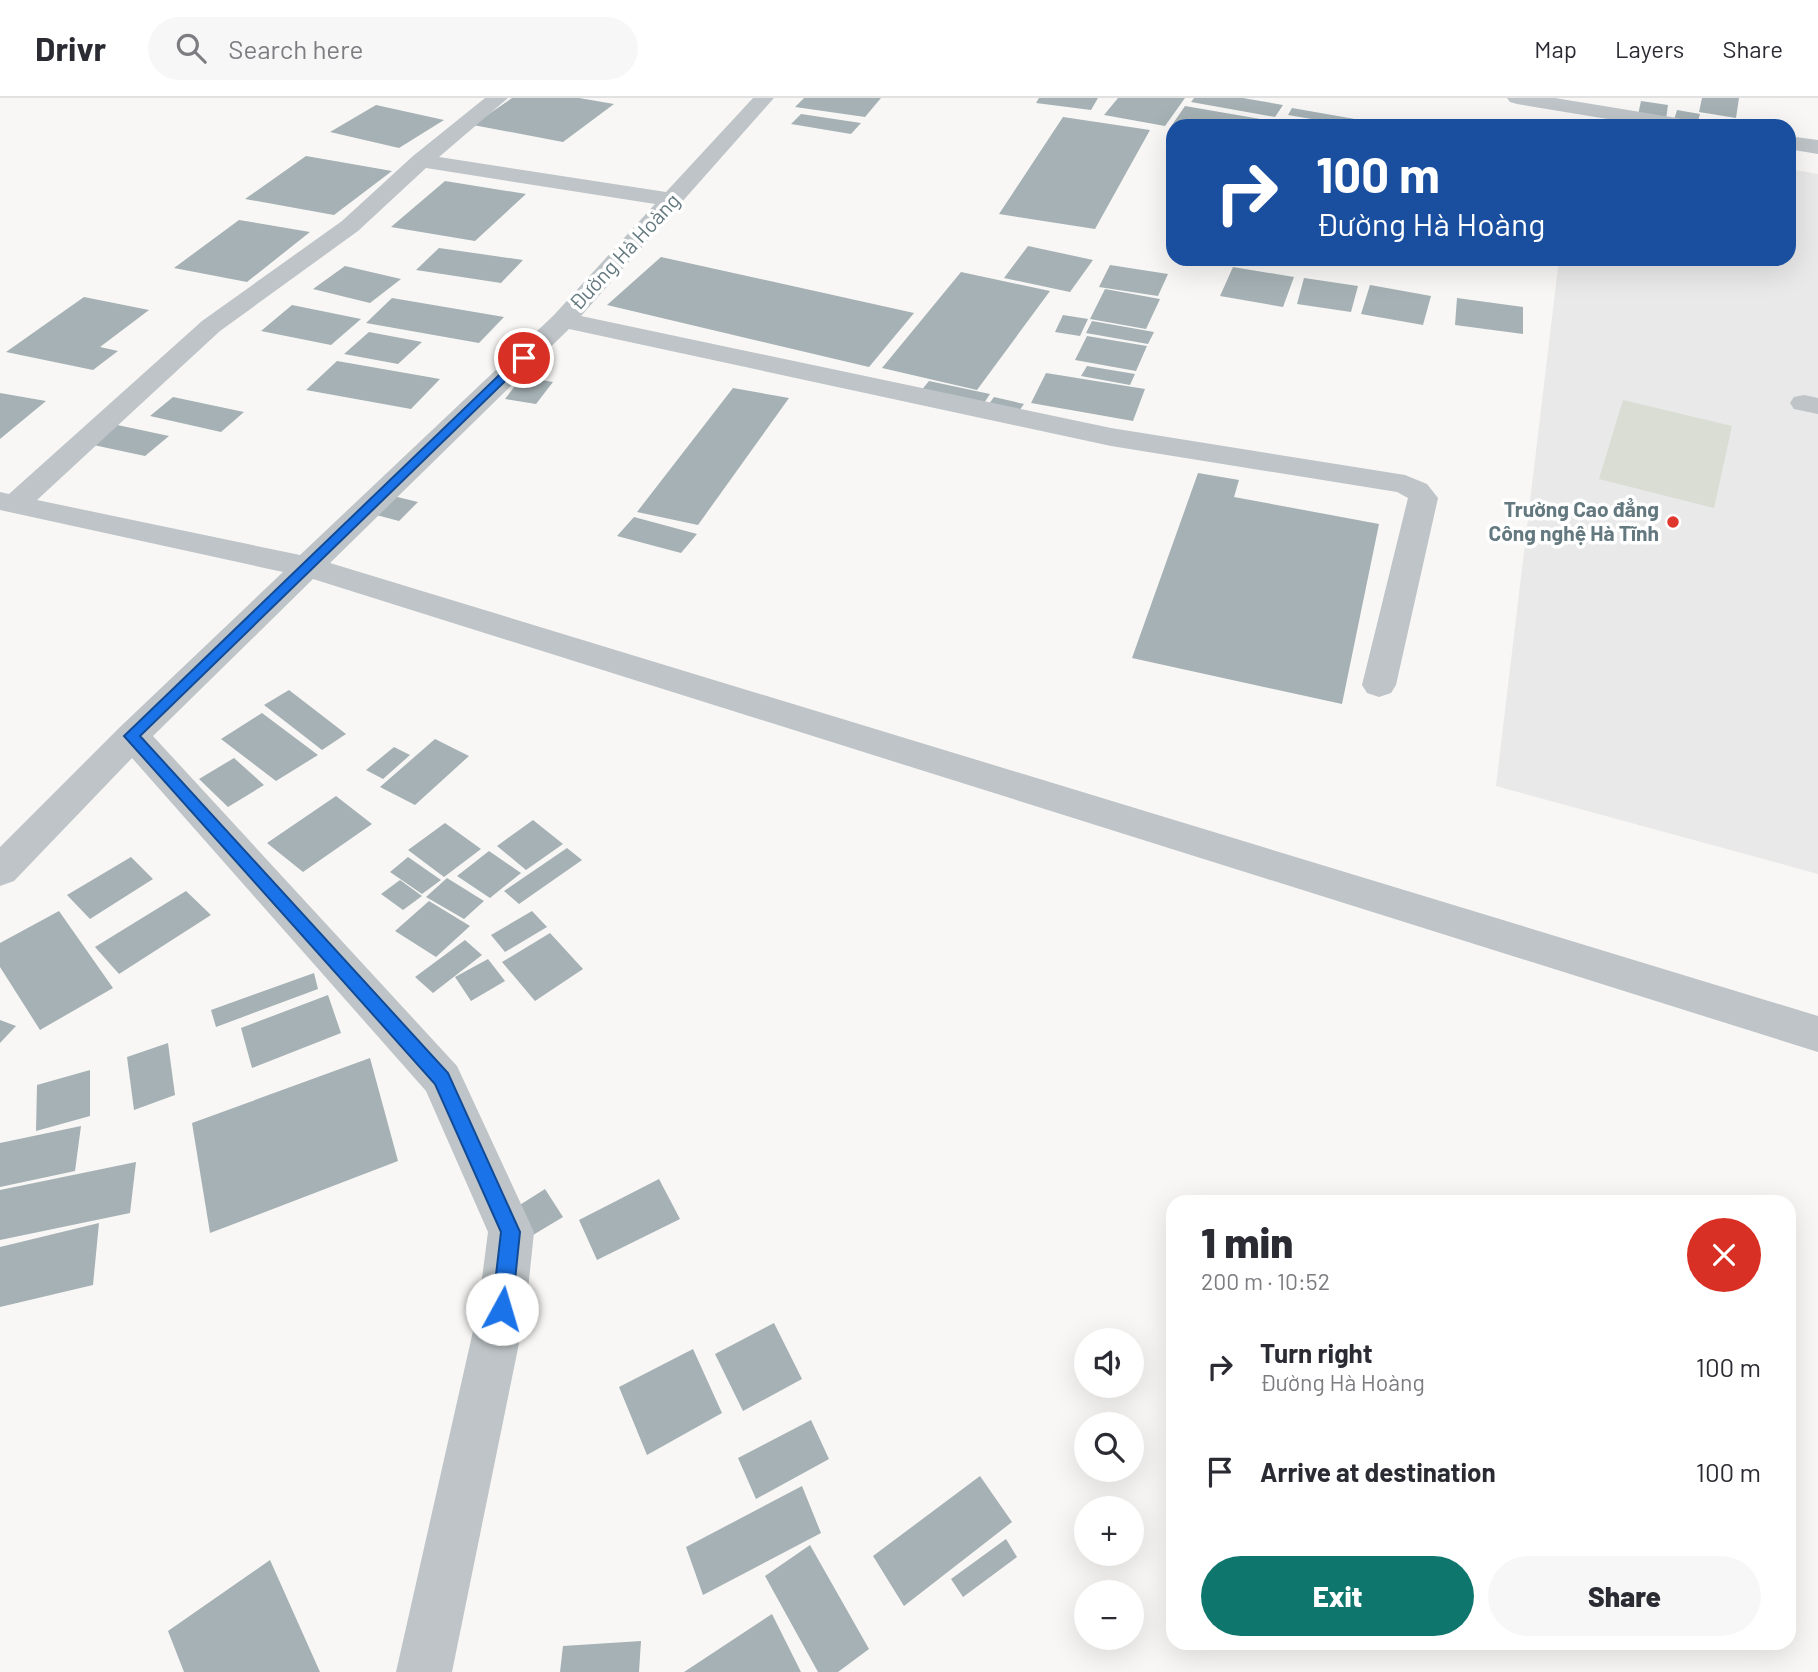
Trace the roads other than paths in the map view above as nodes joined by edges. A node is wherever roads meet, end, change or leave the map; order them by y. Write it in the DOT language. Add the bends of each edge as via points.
graph roads {
  1 [pos="498,98"];
  2 [pos="764,98"];
  3 [pos="1517,98"];
  4 [pos="1608,105"];
  5 [pos="1662,119"];
  6 [pos="1796,143"];
  7 [pos="1818,147"];
  8 [pos="421,160"];
  9 [pos="674,200"];
  10 [pos="563,320"];
  11 [pos="8,502"];
  12 [pos="308,567"];
  13 [pos="1379,685"];
  14 [pos="132,736"];
  15 [pos="0,871"];
  16 [pos="1818,1034"];
  17 [pos="424,1672"];
  1 -- 8 [label="street"];
  2 -- 9 [label="street, Đường Hà Hoàng"];
  3 -- 4 [label="street"];
  4 -- 5 [label="street"];
  6 -- 7 [label="street"];
  8 -- 9 [label="street"];
  8 -- 11 [label="street" via="350,226 211,326"];
  9 -- 10 [label="street, Đường Hà Hoàng"];
  10 -- 12 [label="street, Đường Hà Hoàng"];
  10 -- 13 [label="street" via="1111,437 1405,484 1423,498"];
  11 -- 12 [label="street"];
  12 -- 14 [label="street, Đường Hà Hoàng"];
  12 -- 16 [label="street"];
  14 -- 15 [label="street, Đường Hà Hoàng"];
  14 -- 17 [label="street" via="442,1079 511,1232 502,1309"];
}
